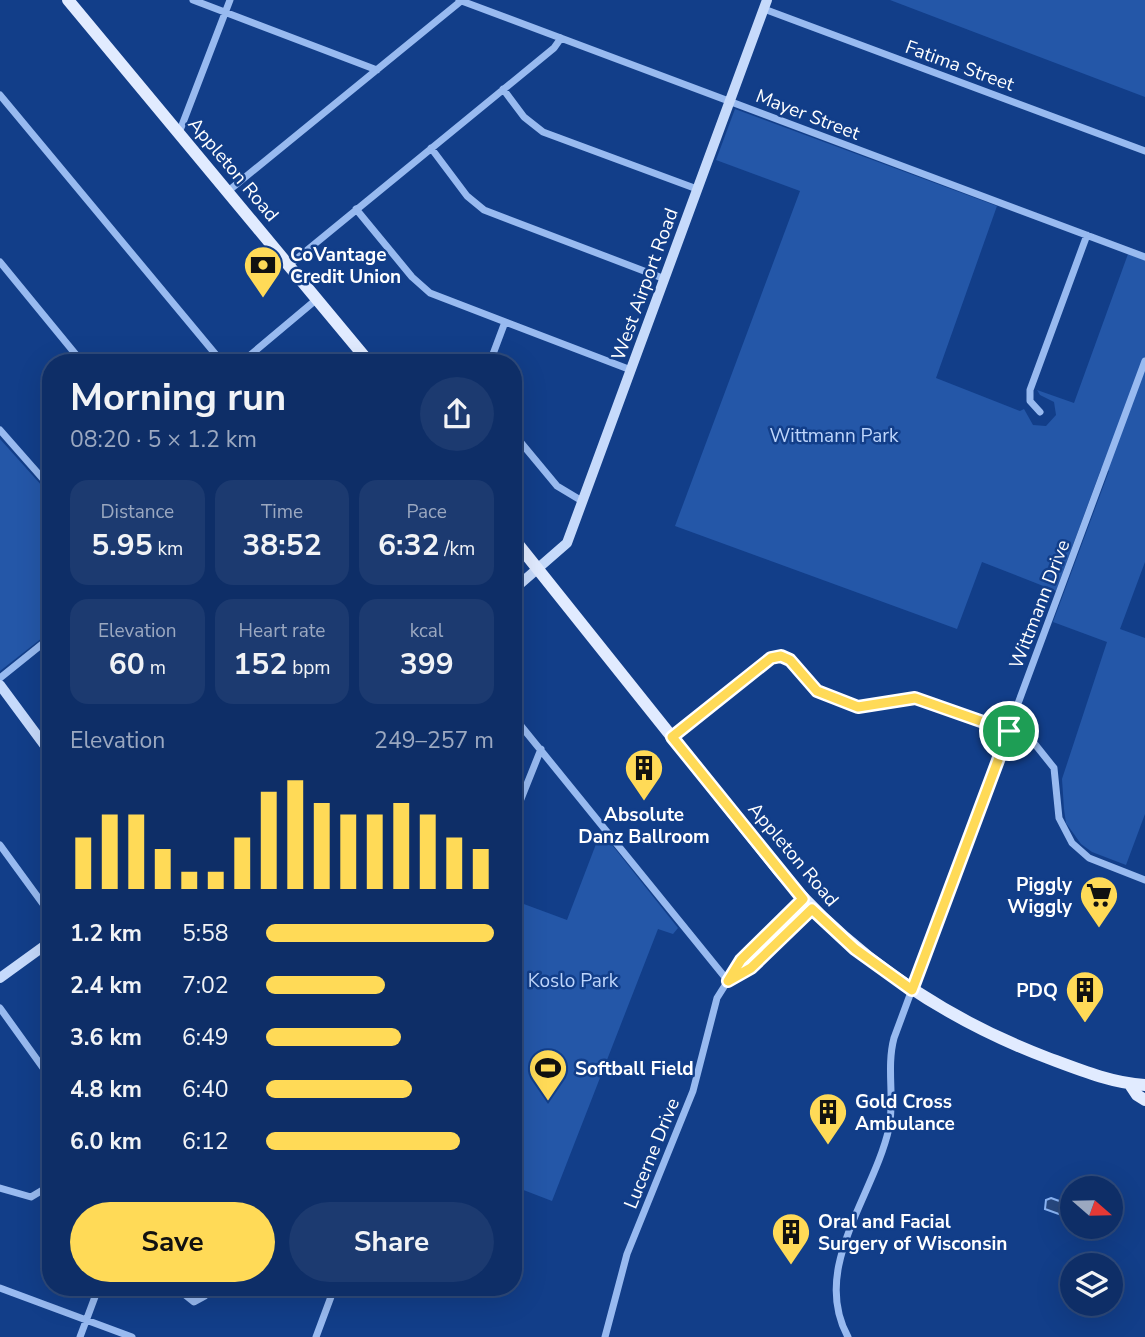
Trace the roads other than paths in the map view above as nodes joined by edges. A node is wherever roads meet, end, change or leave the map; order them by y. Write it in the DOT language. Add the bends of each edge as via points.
graph roads {
  1 [pos="68,0"];
  2 [pos="193,0"];
  3 [pos="230,0"];
  4 [pos="460,0"];
  5 [pos="766,4"];
  6 [pos="226,13"];
  7 [pos="561,38"];
  8 [pos="377,70"];
  9 [pos="503,89"];
  10 [pos="0,95"];
  11 [pos="730,101"];
  12 [pos="179,133"];
  13 [pos="430,148"];
  14 [pos="1145,151"];
  15 [pos="697,190"];
  16 [pos="227,192"];
  17 [pos="356,209"];
  18 [pos="1087,235"];
  19 [pos="1145,257"];
  20 [pos="0,262"];
  21 [pos="289,265"];
  22 [pos="664,279"];
  23 [pos="317,299"];
  24 [pos="505,322"];
  25 [pos="75,354"];
  26 [pos="215,354"];
  27 [pos="252,354"];
  28 [pos="362,354"];
  29 [pos="493,354"];
  30 [pos="1145,362"];
  31 [pos="631,370"];
  32 [pos="1040,412"];
  33 [pos="0,430"];
  34 [pos="522,444"];
  35 [pos="42,478"];
  36 [pos="582,501"];
  37 [pos="522,549"];
  38 [pos="538,569"];
  39 [pos="522,582"];
  40 [pos="42,644"];
  41 [pos="0,678"];
  42 [pos="0,685"];
  43 [pos="522,727"];
  44 [pos="1009,731"];
  45 [pos="672,737"];
  46 [pos="42,742"];
  47 [pos="541,749"];
  48 [pos="522,797"];
  49 [pos="0,845"];
  50 [pos="1145,880"];
  51 [pos="803,899"];
  52 [pos="42,903"];
  53 [pos="812,909"];
  54 [pos="42,948"];
  55 [pos="0,978"];
  56 [pos="728,981"];
  57 [pos="912,990"];
  58 [pos="0,1008"];
  59 [pos="42,1066"];
  60 [pos="1145,1085"];
  61 [pos="1131,1086"];
  62 [pos="1145,1100"];
  63 [pos="0,1188"];
  64 [pos="42,1190"];
  65 [pos="0,1288"];
  66 [pos="95,1296"];
  67 [pos="186,1296"];
  68 [pos="205,1296"];
  69 [pos="331,1296"];
  70 [pos="86,1320"];
  71 [pos="79,1337"];
  72 [pos="132,1337"];
  73 [pos="316,1337"];
  74 [pos="604,1337"];
  75 [pos="848,1337"];
  1 -- 12 [label="main road, Appleton Road"];
  2 -- 6 [label="street"];
  3 -- 6 [label="street"];
  4 -- 7 [label="street, Mayer Street"];
  4 -- 8 [label="street"];
  5 -- 11 [label="street, West Airport Road"];
  5 -- 14 [label="street, Fatima Street"];
  6 -- 8 [label="street"];
  6 -- 12 [label="street"];
  7 -- 9 [label="street"];
  7 -- 11 [label="street, Mayer Street"];
  8 -- 16 [label="street"];
  9 -- 13 [label="street"];
  9 -- 15 [label="street" via="524,117 543,132"];
  10 -- 26 [label="street"];
  11 -- 15 [label="street, West Airport Road"];
  11 -- 18 [label="street, Mayer Street"];
  12 -- 16 [label="main road, Appleton Road"];
  13 -- 17 [label="street"];
  13 -- 22 [label="street" via="479,208"];
  15 -- 22 [label="street, West Airport Road"];
  16 -- 21 [label="main road, Appleton Road"];
  17 -- 21 [label="street"];
  17 -- 24 [label="street" via="424,289"];
  18 -- 19 [label="street, Mayer Street"];
  18 -- 32 [label="street" via="1030,390 1030,401"];
  20 -- 25 [label="street"];
  21 -- 23 [label="main road, Appleton Road"];
  22 -- 31 [label="street, West Airport Road"];
  23 -- 27 [label="street"];
  23 -- 28 [label="main road, Appleton Road"];
  24 -- 29 [label="street"];
  24 -- 31 [label="street"];
  30 -- 44 [label="street, Wittmann Drive"];
  31 -- 36 [label="street, West Airport Road"];
  33 -- 35 [label="street"];
  34 -- 36 [label="street" via="557,486"];
  36 -- 38 [label="street, West Airport Road" via="563,548"];
  37 -- 38 [label="main road, Appleton Road"];
  38 -- 39 [label="street, West Airport Road"];
  38 -- 45 [label="main road, Appleton Road"];
  40 -- 41 [label="street"];
  42 -- 46 [label="street"];
  43 -- 47 [label="street"];
  44 -- 45 [label="street" via="915,698 858,707 817,691 781,656 771,658"];
  44 -- 50 [label="street" via="1034,743 1054,768 1059,818 1072,843 1089,858"];
  44 -- 57 [label="street, Wittmann Drive"];
  45 -- 51 [label="main road, Appleton Road"];
  47 -- 48 [label="street"];
  47 -- 56 [label="street"];
  49 -- 52 [label="street"];
  51 -- 53 [label="main road, Appleton Road"];
  51 -- 56 [label="street, Lucerne Drive" via="741,960"];
  53 -- 56 [label="street" via="751,968"];
  53 -- 57 [label="main road, Appleton Road" via="855,949"];
  54 -- 55 [label="street"];
  56 -- 74 [label="street, Lucerne Drive" via="717,998 693,1091 627,1254"];
  57 -- 61 [label="main road, Appleton Road" via="1009,1043"];
  57 -- 75 [label="street, Wittmann Drive" via="891,1050 887,1133 836,1276 838,1312"];
  58 -- 59 [label="street"];
  60 -- 61 [label="main road, Appleton Road"];
  61 -- 62 [label="main road, Appleton Road"];
  63 -- 64 [label="street" via="31,1197"];
  65 -- 70 [label="street"];
  66 -- 70 [label="street"];
  67 -- 68 [label="street" via="194,1302"];
  69 -- 73 [label="street"];
  70 -- 71 [label="street"];
  70 -- 72 [label="street"];
}
